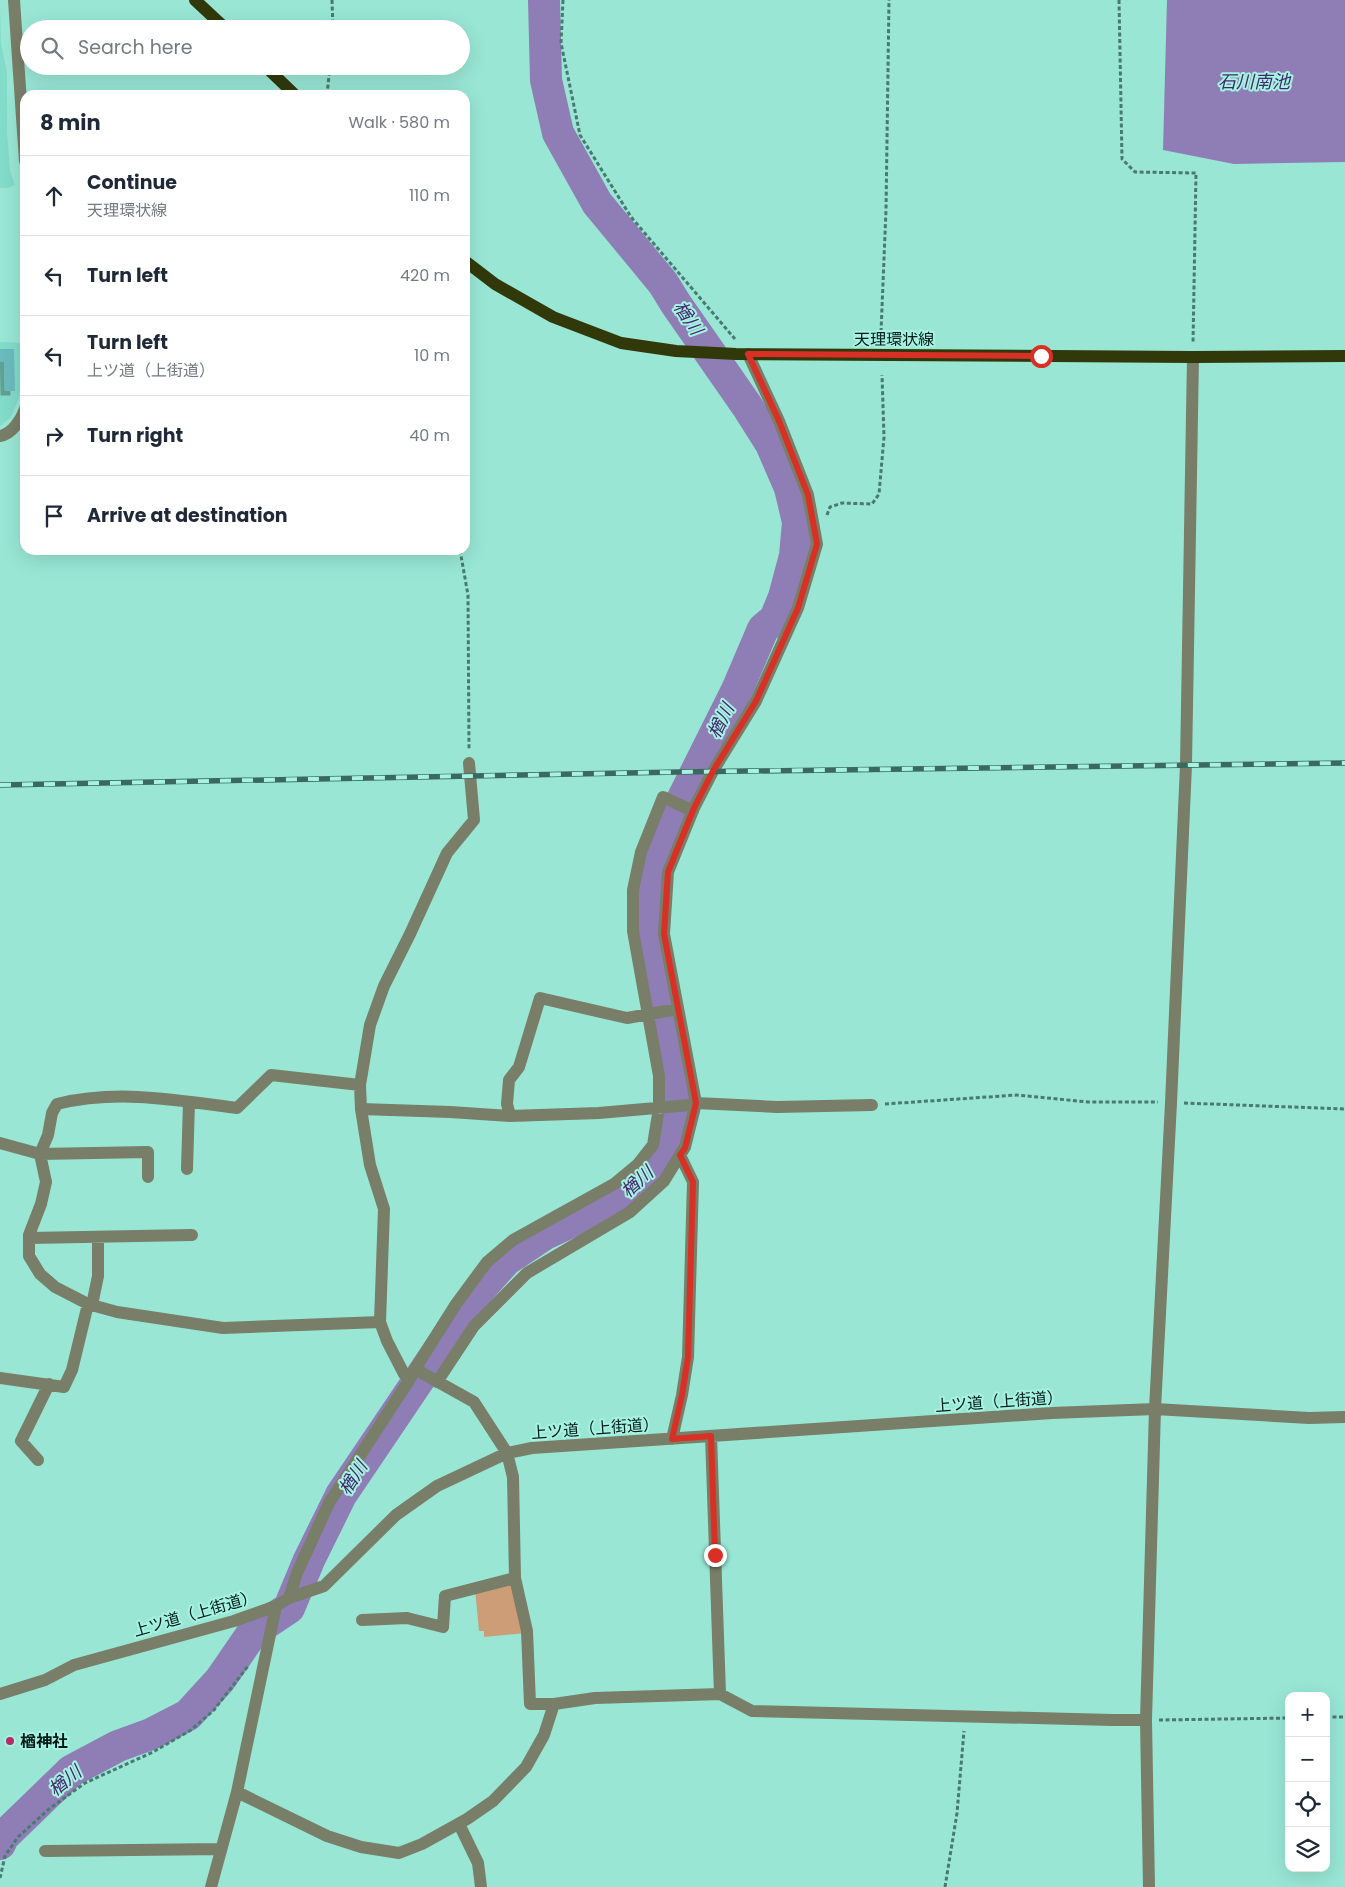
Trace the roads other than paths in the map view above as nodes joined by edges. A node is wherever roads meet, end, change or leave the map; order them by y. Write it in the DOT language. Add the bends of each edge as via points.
graph roads {
  1 [pos="14,0"];
  2 [pos="195,0"];
  3 [pos="216,20"];
  4 [pos="274,75"];
  5 [pos="20,90"];
  6 [pos="290,90"];
  7 [pos="470,265"];
  8 [pos="742,354"];
  9 [pos="1345,356"];
  10 [pos="1193,357"];
  11 [pos="20,421"];
  12 [pos="0,436"];
  13 [pos="469,763"];
  14 [pos="693,811"];
  15 [pos="678,1009"];
  16 [pos="649,1015"];
  17 [pos="360,1085"];
  18 [pos="189,1102"];
  19 [pos="693,1104"];
  20 [pos="872,1105"];
  21 [pos="663,1107"];
  22 [pos="361,1109"];
  23 [pos="510,1116"];
  24 [pos="0,1143"];
  25 [pos="40,1154"];
  26 [pos="680,1155"];
  27 [pos="187,1168"];
  28 [pos="148,1177"];
  29 [pos="192,1235"];
  30 [pos="98,1237"];
  31 [pos="29,1238"];
  32 [pos="90,1305"];
  33 [pos="380,1322"];
  34 [pos="423,1376"];
  35 [pos="0,1378"];
  36 [pos="49,1384"];
  37 [pos="1155,1409"];
  38 [pos="1345,1417"];
  39 [pos="711,1436"];
  40 [pos="672,1439"];
  41 [pos="506,1453"];
  42 [pos="38,1460"];
  43 [pos="515,1578"];
  44 [pos="289,1598"];
  45 [pos="276,1606"];
  46 [pos="362,1620"];
  47 [pos="0,1694"];
  48 [pos="720,1694"];
  49 [pos="554,1704"];
  50 [pos="1146,1720"];
  51 [pos="237,1792"];
  52 [pos="459,1824"];
  53 [pos="221,1849"];
  54 [pos="45,1851"];
  55 [pos="211,1887"];
  56 [pos="481,1887"];
  57 [pos="1149,1887"];
  1 -- 5 [label="street"];
  2 -- 3 [label="main road"];
  4 -- 6 [label="main road"];
  7 -- 8 [label="main road, 天理環状線" via="495,284 553,317 621,343 676,351"];
  8 -- 10 [label="main road, 天理環状線"];
  8 -- 14 [label="street" via="779,421 808,495 817,544 798,608 756,701 713,771"];
  9 -- 10 [label="main road, 天理環状線"];
  10 -- 37 [label="street" via="1186,765"];
  11 -- 12 [label="street"];
  13 -- 17 [label="street" via="474,820 446,853 384,986 370,1025"];
  14 -- 15 [label="street" via="668,872 664,934"];
  14 -- 16 [label="street" via="663,798 641,852 633,890 633,931"];
  15 -- 16 [label="street"];
  15 -- 19 [label="street"];
  16 -- 21 [label="street"];
  16 -- 23 [label="street" via="627,1018 540,998 518,1067 509,1080 507,1104"];
  17 -- 18 [label="street" via="271,1075 237,1108"];
  17 -- 22 [label="street"];
  18 -- 25 [label="street" via="158,1097 117,1097 57,1104"];
  18 -- 27 [label="street"];
  19 -- 20 [label="street" via="777,1107"];
  19 -- 21 [label="street"];
  19 -- 26 [label="street" via="685,1148"];
  21 -- 23 [label="street" via="599,1114"];
  21 -- 34 [label="street" via="653,1145 638,1164 614,1184 514,1240 487,1262 456,1304"];
  22 -- 23 [label="street"];
  22 -- 33 [label="street" via="370,1165 384,1210"];
  24 -- 25 [label="street"];
  25 -- 28 [label="street" via="148,1152"];
  25 -- 31 [label="street" via="46,1182"];
  26 -- 34 [label="street" via="664,1181 630,1212 527,1273"];
  26 -- 40 [label="street" via="693,1182 688,1357"];
  29 -- 30 [label="street"];
  30 -- 31 [label="street"];
  30 -- 32 [label="street" via="98,1276"];
  31 -- 32 [label="street" via="29,1256 40,1274 55,1287"];
  32 -- 33 [label="street" via="223,1328"];
  32 -- 36 [label="street" via="64,1387"];
  33 -- 34 [label="street" via="404,1374"];
  34 -- 41 [label="street" via="474,1402"];
  34 -- 44 [label="street" via="329,1503"];
  35 -- 36 [label="street"];
  36 -- 42 [label="street" via="21,1441"];
  37 -- 38 [label="street, 上ツ道（上街道）" via="1309,1418"];
  37 -- 39 [label="street, 上ツ道（上街道）"];
  37 -- 50 [label="street"];
  39 -- 40 [label="street, 上ツ道（上街道）"];
  39 -- 48 [label="street"];
  40 -- 41 [label="street, 上ツ道（上街道）" via="532,1448"];
  41 -- 43 [label="street" via="514,1477"];
  41 -- 44 [label="street, 上ツ道（上街道）" via="437,1486 396,1515 324,1586"];
  43 -- 46 [label="street" via="445,1596 443,1627 407,1618"];
  43 -- 49 [label="street" via="527,1631 530,1704"];
  44 -- 45 [label="street, 上ツ道（上街道）"];
  45 -- 47 [label="street, 上ツ道（上街道）" via="234,1621 74,1665 45,1680"];
  45 -- 51 [label="street"];
  48 -- 49 [label="street" via="595,1698"];
  48 -- 50 [label="street" via="752,1711"];
  49 -- 52 [label="street" via="544,1735 526,1767 493,1801"];
  50 -- 57 [label="street"];
  51 -- 52 [label="street" via="327,1836 381,1851 399,1853"];
  51 -- 53 [label="street"];
  52 -- 56 [label="street" via="478,1863"];
  53 -- 54 [label="street"];
  53 -- 55 [label="street"];
}
